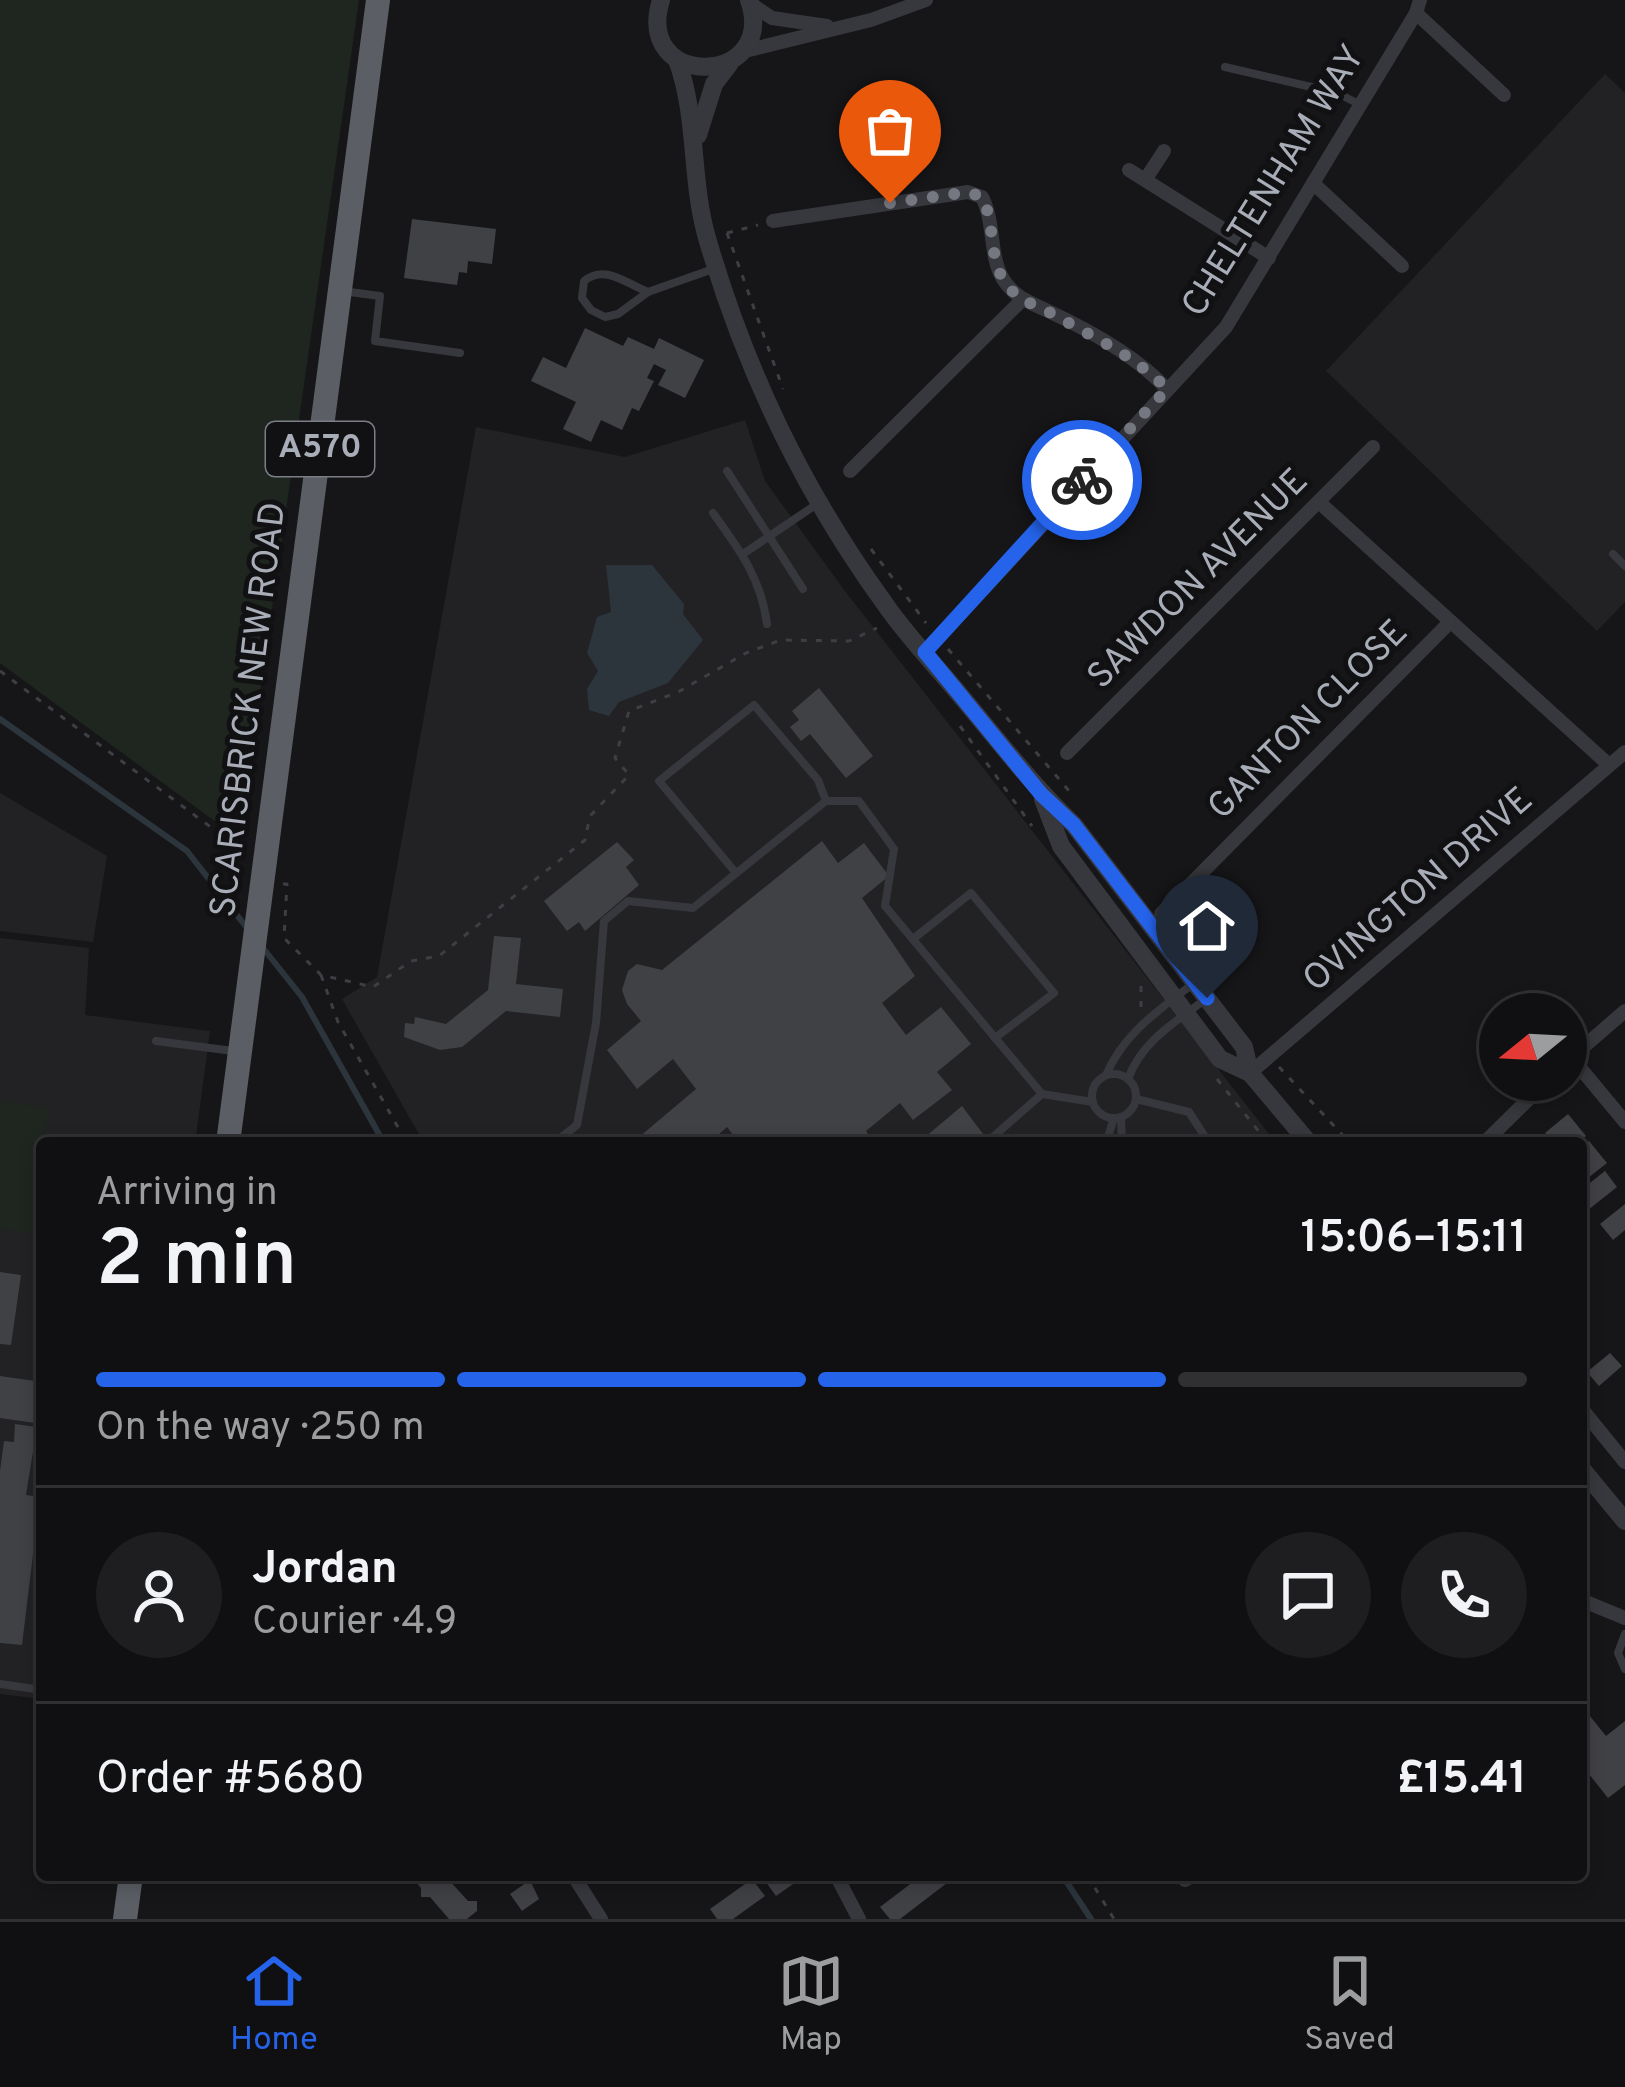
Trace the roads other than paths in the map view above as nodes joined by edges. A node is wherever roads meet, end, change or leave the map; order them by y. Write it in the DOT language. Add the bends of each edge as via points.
graph roads {
  1 [pos="379,0"];
  2 [pos="926,0"];
  3 [pos="750,2"];
  4 [pos="659,3"];
  5 [pos="1418,6"];
  6 [pos="838,27"];
  7 [pos="735,57"];
  8 [pos="677,60"];
  9 [pos="1226,67"];
  10 [pos="1504,95"];
  11 [pos="1359,104"];
  12 [pos="1164,151"];
  13 [pos="692,158"];
  14 [pos="1129,170"];
  15 [pos="1145,180"];
  16 [pos="1313,183"];
  17 [pos="773,221"];
  18 [pos="1269,258"];
  19 [pos="1402,266"];
  20 [pos="717,268"];
  21 [pos="341,290"];
  22 [pos="648,292"];
  23 [pos="1021,301"];
  24 [pos="460,353"];
  25 [pos="1167,389"];
  26 [pos="1373,447"];
  27 [pos="727,471"];
  28 [pos="850,471"];
  29 [pos="818,503"];
  30 [pos="1320,503"];
  31 [pos="713,513"];
  32 [pos="770,536"];
  33 [pos="743,554"];
  34 [pos="1613,554"];
  35 [pos="1625,566"];
  36 [pos="803,589"];
  37 [pos="766,623"];
  38 [pos="1449,623"];
  39 [pos="931,644"];
  40 [pos="1625,752"];
  41 [pos="1067,753"];
  42 [pos="1609,765"];
  43 [pos="1041,794"];
  44 [pos="826,801"];
  45 [pos="736,873"];
  46 [pos="1160,914"];
  47 [pos="913,939"];
  48 [pos="1201,990"];
  49 [pos="1181,1005"];
  50 [pos="1625,1011"];
  51 [pos="995,1037"];
  52 [pos="156,1041"];
  53 [pos="1587,1044"];
  54 [pos="241,1052"];
  55 [pos="1250,1073"];
  56 [pos="1106,1076"];
  57 [pos="1128,1079"];
  58 [pos="1587,1080"];
  59 [pos="1042,1094"];
  60 [pos="1136,1100"];
  61 [pos="1527,1101"];
  62 [pos="1093,1102"];
  63 [pos="1118,1118"];
  64 [pos="1625,1122"];
  65 [pos="229,1137"];
  66 [pos="562,1137"];
  67 [pos="993,1137"];
  68 [pos="1109,1137"];
  69 [pos="1121,1137"];
  70 [pos="1205,1137"];
  71 [pos="1304,1137"];
  72 [pos="1490,1137"];
  73 [pos="1587,1415"];
  74 [pos="1625,1462"];
  75 [pos="1587,1475"];
  76 [pos="1625,1521"];
  77 [pos="1587,1602"];
  78 [pos="1625,1618"];
  79 [pos="1625,1634"];
  80 [pos="1625,1670"];
  81 [pos="0,1684"];
  82 [pos="36,1689"];
  83 [pos="130,1881"];
  84 [pos="577,1881"];
  85 [pos="839,1881"];
  86 [pos="125,1919"];
  87 [pos="601,1919"];
  88 [pos="859,1919"];
  1 -- 21 [label="highway, SCARISBRICK NEW ROAD / A570"];
  2 -- 6 [label="street"];
  3 -- 6 [label="street" via="772,18"];
  3 -- 7 [label="street" via="752,34"];
  4 -- 8 [label="street" via="657,28"];
  5 -- 10 [label="street"];
  5 -- 11 [label="street, CHELTENHAM WAY"];
  6 -- 7 [label="street"];
  7 -- 8 [label="street" via="702,69"];
  7 -- 13 [label="street" via="706,103"];
  8 -- 13 [label="street"];
  9 -- 11 [label="lane"];
  11 -- 16 [label="street, CHELTENHAM WAY"];
  12 -- 15 [label="street"];
  13 -- 20 [label="street"];
  14 -- 15 [label="street"];
  15 -- 18 [label="street"];
  16 -- 18 [label="street, CHELTENHAM WAY"];
  16 -- 19 [label="street"];
  17 -- 23 [label="street" via="968,192 990,212 1000,274"];
  18 -- 25 [label="street, CHELTENHAM WAY" via="1226,327"];
  20 -- 22 [label="lane"];
  20 -- 29 [label="street" via="746,359"];
  21 -- 24 [label="lane" via="380,296 375,341"];
  21 -- 54 [label="highway, SCARISBRICK NEW ROAD / A570"];
  22 -- 22 [label="lane" via="604,317 582,298 584,281 596,272"];
  23 -- 25 [label="street" via="1146,367"];
  23 -- 28 [label="street"];
  25 -- 39 [label="street, CHELTENHAM WAY"];
  26 -- 30 [label="street, SAWDON AVENUE"];
  27 -- 32 [label="lane"];
  29 -- 32 [label="lane"];
  29 -- 39 [label="street" via="886,606"];
  30 -- 38 [label="street"];
  30 -- 41 [label="street, SAWDON AVENUE"];
  31 -- 33 [label="lane"];
  32 -- 33 [label="lane"];
  32 -- 36 [label="lane"];
  33 -- 37 [label="lane"];
  34 -- 35 [label="lane"];
  38 -- 42 [label="street"];
  38 -- 46 [label="street, GANTON CLOSE"];
  39 -- 43 [label="street"];
  40 -- 42 [label="street, OVINGTON DRIVE"];
  42 -- 55 [label="street, OVINGTON DRIVE"];
  43 -- 48 [label="street"];
  43 -- 49 [label="street" via="1061,846"];
  44 -- 45 [label="lane"];
  44 -- 45 [label="lane" via="818,779 754,705 659,781"];
  44 -- 47 [label="lane" via="860,801 894,849 885,906"];
  45 -- 66 [label="lane" via="693,908 628,901 604,920 577,1126"];
  47 -- 51 [label="lane"];
  47 -- 51 [label="lane" via="971,893 1054,993"];
  48 -- 49 [label="lane"];
  48 -- 49 [label="lane"];
  48 -- 55 [label="street" via="1244,1047"];
  49 -- 55 [label="street" via="1220,1059"];
  49 -- 56 [label="lane" via="1134,1031"];
  49 -- 57 [label="lane" via="1135,1058"];
  50 -- 53 [label="street"];
  51 -- 59 [label="lane"];
  52 -- 54 [label="lane"];
  54 -- 65 [label="highway, SCARISBRICK NEW ROAD / A570"];
  55 -- 71 [label="street"];
  56 -- 57 [label="lane"];
  56 -- 62 [label="lane"];
  57 -- 60 [label="lane"];
  58 -- 64 [label="street"];
  59 -- 62 [label="lane"];
  59 -- 67 [label="lane"];
  60 -- 63 [label="lane"];
  60 -- 70 [label="lane" via="1189,1112"];
  61 -- 72 [label="street"];
  62 -- 63 [label="lane"];
  63 -- 68 [label="lane"];
  63 -- 69 [label="lane"];
  73 -- 74 [label="street"];
  75 -- 76 [label="street"];
  77 -- 78 [label="street"];
  79 -- 80 [label="lane" via="1618,1653"];
  81 -- 82 [label="lane"];
  83 -- 86 [label="highway"];
  84 -- 87 [label="street"];
  85 -- 88 [label="street"];
}
